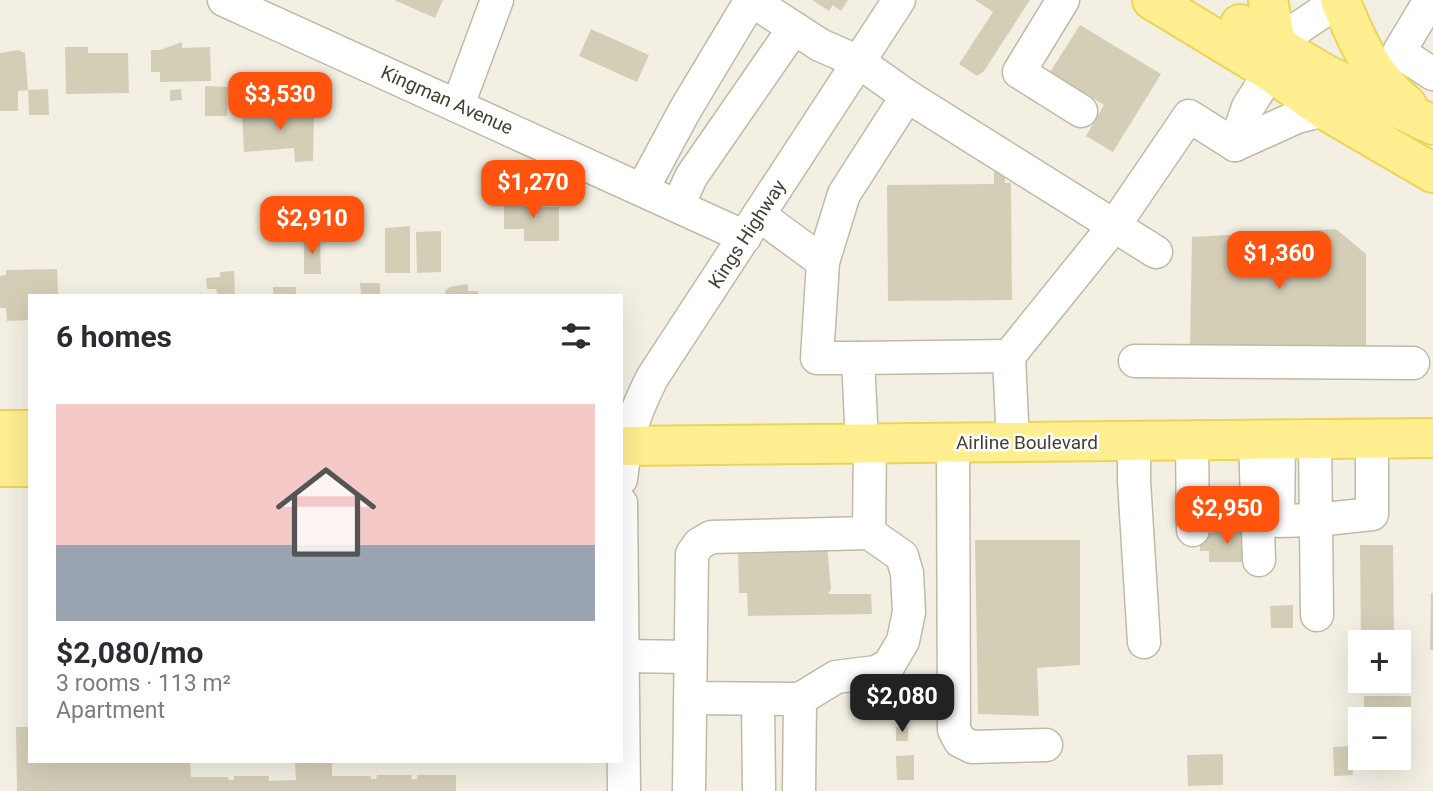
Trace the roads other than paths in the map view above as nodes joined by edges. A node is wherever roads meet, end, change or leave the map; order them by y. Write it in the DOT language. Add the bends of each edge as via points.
graph roads {
  1 [pos="224,0"];
  2 [pos="497,0"];
  3 [pos="751,0"];
  4 [pos="899,0"];
  5 [pos="1063,0"];
  6 [pos="1152,0"];
  7 [pos="1199,0"];
  8 [pos="1268,0"];
  9 [pos="1340,0"];
  10 [pos="1430,0"];
  11 [pos="794,27"];
  12 [pos="1272,57"];
  13 [pos="859,62"];
  14 [pos="1433,74"];
  15 [pos="907,96"];
  16 [pos="458,105"];
  17 [pos="1325,110"];
  18 [pos="1082,111"];
  19 [pos="1430,124"];
  20 [pos="1236,145"];
  21 [pos="1433,173"];
  22 [pos="642,190"];
  23 [pos="678,206"];
  24 [pos="752,226"];
  25 [pos="1114,226"];
  26 [pos="1156,252"];
  27 [pos="823,262"];
  28 [pos="1009,356"];
  29 [pos="858,358"];
  30 [pos="1135,361"];
  31 [pos="1413,363"];
  32 [pos="1012,422"];
  33 [pos="0,430"];
  34 [pos="28,430"];
  35 [pos="1433,438"];
  36 [pos="1372,439"];
  37 [pos="1134,441"];
  38 [pos="1192,441"];
  39 [pos="1283,441"];
  40 [pos="866,443"];
  41 [pos="953,443"];
  42 [pos="623,454"];
  43 [pos="623,457"];
  44 [pos="0,467"];
  45 [pos="28,467"];
  46 [pos="1316,520"];
  47 [pos="1193,530"];
  48 [pos="869,533"];
  49 [pos="1259,560"];
  50 [pos="1317,615"];
  51 [pos="623,639"];
  52 [pos="1143,642"];
  53 [pos="690,657"];
  54 [pos="690,698"];
  55 [pos="758,699"];
  56 [pos="800,699"];
  57 [pos="623,715"];
  58 [pos="1046,745"];
  59 [pos="624,791"];
  60 [pos="688,791"];
  61 [pos="759,791"];
  62 [pos="799,791"];
  1 -- 16 [label="street, Kingman Avenue"];
  2 -- 16 [label="street"];
  3 -- 11 [label="street"];
  3 -- 22 [label="street"];
  4 -- 13 [label="street, Kings Highway"];
  5 -- 18 [label="street" via="1019,72"];
  6 -- 12 [label="main road"];
  7 -- 12 [label="main road"];
  8 -- 12 [label="main road"];
  9 -- 12 [label="street"];
  9 -- 19 [label="main road" via="1376,72"];
  10 -- 14 [label="street" via="1399,52"];
  11 -- 13 [label="street" via="820,45"];
  11 -- 23 [label="street" via="691,177"];
  12 -- 17 [label="main road"];
  12 -- 19 [label="main road" via="1327,75"];
  12 -- 20 [label="street"];
  13 -- 15 [label="street"];
  13 -- 24 [label="street, Kings Highway"];
  15 -- 25 [label="street"];
  15 -- 27 [label="street" via="844,194"];
  16 -- 22 [label="street, Kingman Avenue"];
  17 -- 20 [label="street" via="1297,117"];
  17 -- 21 [label="main road"];
  20 -- 25 [label="street" via="1189,116"];
  22 -- 23 [label="street, Kingman Avenue"];
  23 -- 24 [label="street, Kingman Avenue"];
  24 -- 27 [label="street, Kingman Avenue"];
  24 -- 42 [label="street, Kings Highway" via="652,378"];
  25 -- 26 [label="street"];
  25 -- 28 [label="street"];
  27 -- 29 [label="street" via="817,358"];
  28 -- 29 [label="street"];
  28 -- 32 [label="street"];
  29 -- 40 [label="street"];
  30 -- 31 [label="street"];
  33 -- 34 [label="main road"];
  35 -- 36 [label="main road, Airline Boulevard"];
  36 -- 39 [label="main road, Airline Boulevard"];
  36 -- 46 [label="street" via="1372,514"];
  37 -- 38 [label="main road, Airline Boulevard"];
  37 -- 41 [label="main road, Airline Boulevard"];
  37 -- 52 [label="street"];
  38 -- 39 [label="main road, Airline Boulevard"];
  38 -- 47 [label="street"];
  39 -- 46 [label="street" via="1279,520"];
  39 -- 49 [label="street"];
  40 -- 41 [label="main road, Airline Boulevard"];
  40 -- 43 [label="main road, Airline Boulevard"];
  40 -- 48 [label="street"];
  41 -- 58 [label="street" via="954,730 960,741 972,747"];
  44 -- 45 [label="main road"];
  46 -- 50 [label="street"];
  48 -- 53 [label="street" via="711,537 699,544 692,554"];
  48 -- 56 [label="street" via="902,556 909,612 903,640 889,665 876,672 836,677"];
  51 -- 53 [label="street"];
  53 -- 54 [label="street"];
  54 -- 55 [label="street"];
  54 -- 60 [label="street"];
  55 -- 56 [label="street"];
  55 -- 61 [label="street"];
  56 -- 62 [label="street"];
  57 -- 59 [label="street"];
}
